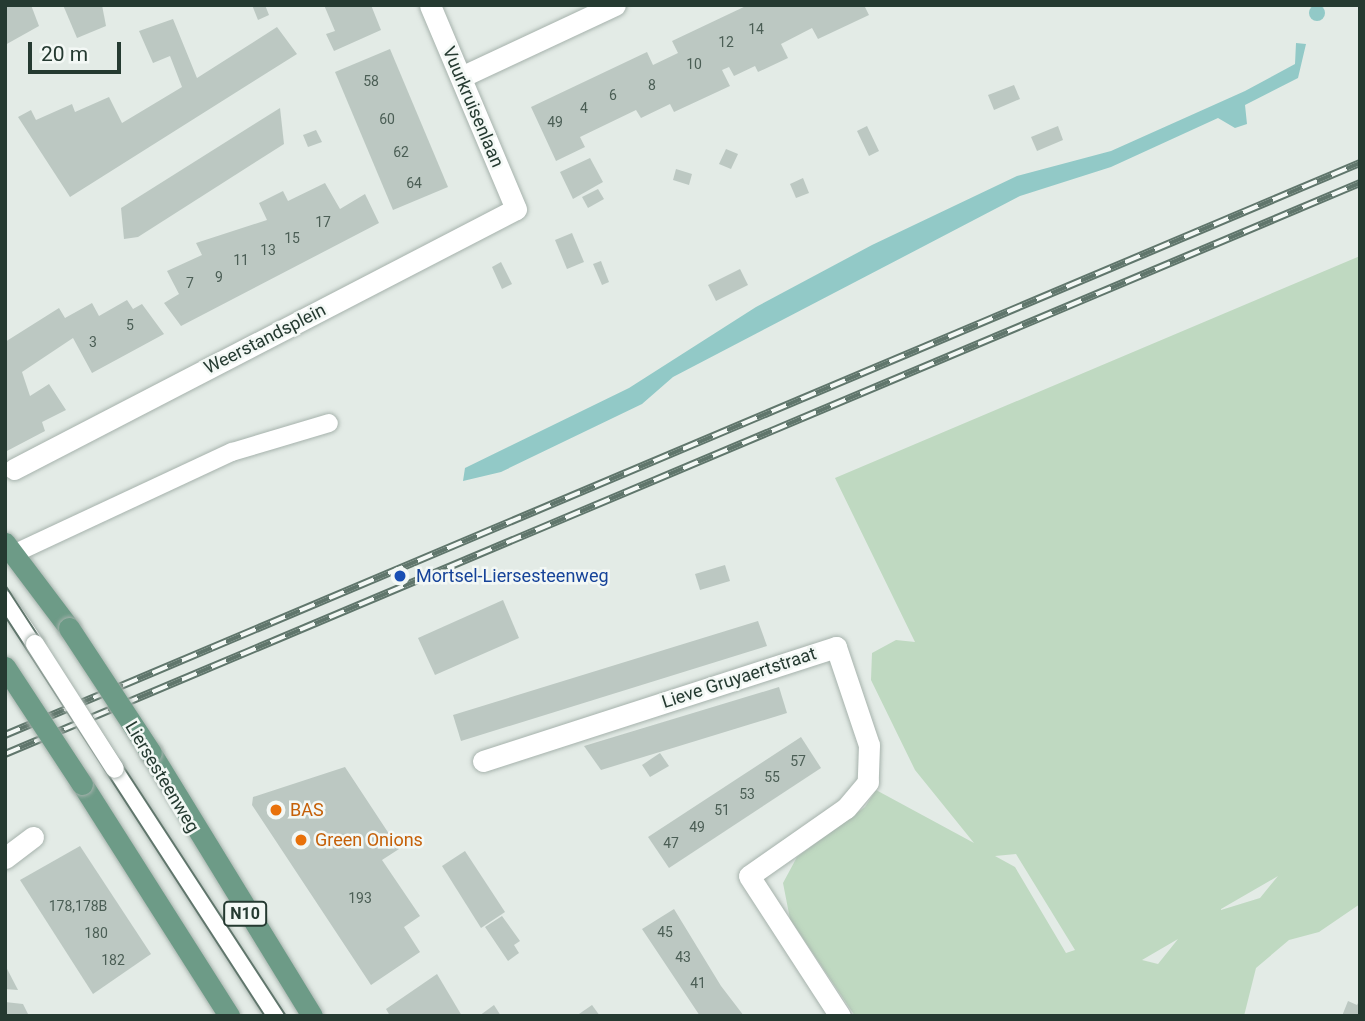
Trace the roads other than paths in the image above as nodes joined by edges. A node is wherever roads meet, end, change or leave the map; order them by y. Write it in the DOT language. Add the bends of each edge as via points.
graph roads {
  1 [pos="430,5"];
  2 [pos="615,5"];
  3 [pos="461,76"];
  4 [pos="516,209"];
  5 [pos="329,423"];
  6 [pos="14,469"];
  7 [pos="9,549"];
  8 [pos="5,600"];
  9 [pos="5,667"];
  10 [pos="483,761"];
  11 [pos="33,837"];
  12 [pos="5,858"];
  13 [pos="229,1016"];
  14 [pos="275,1016"];
  15 [pos="312,1016"];
  16 [pos="840,1016"];
  1 -- 3 [label="street, Vuurkruisenlaan"];
  2 -- 3 [label="street"];
  3 -- 4 [label="street, Vuurkruisenlaan"];
  4 -- 6 [label="street, Weerstandsplein"];
  5 -- 7 [label="lane" via="232,452"];
  7 -- 15 [label="main road, Liersesteenweg / N10, bridge" via="69,628"];
  8 -- 14 [label="lane, bridge"];
  9 -- 13 [label="main road, bridge"];
  10 -- 16 [label="street, Lieve Gruyaertstraat" via="836,647 869,745 868,782 846,808 749,876"];
  11 -- 12 [label="street"];
}
